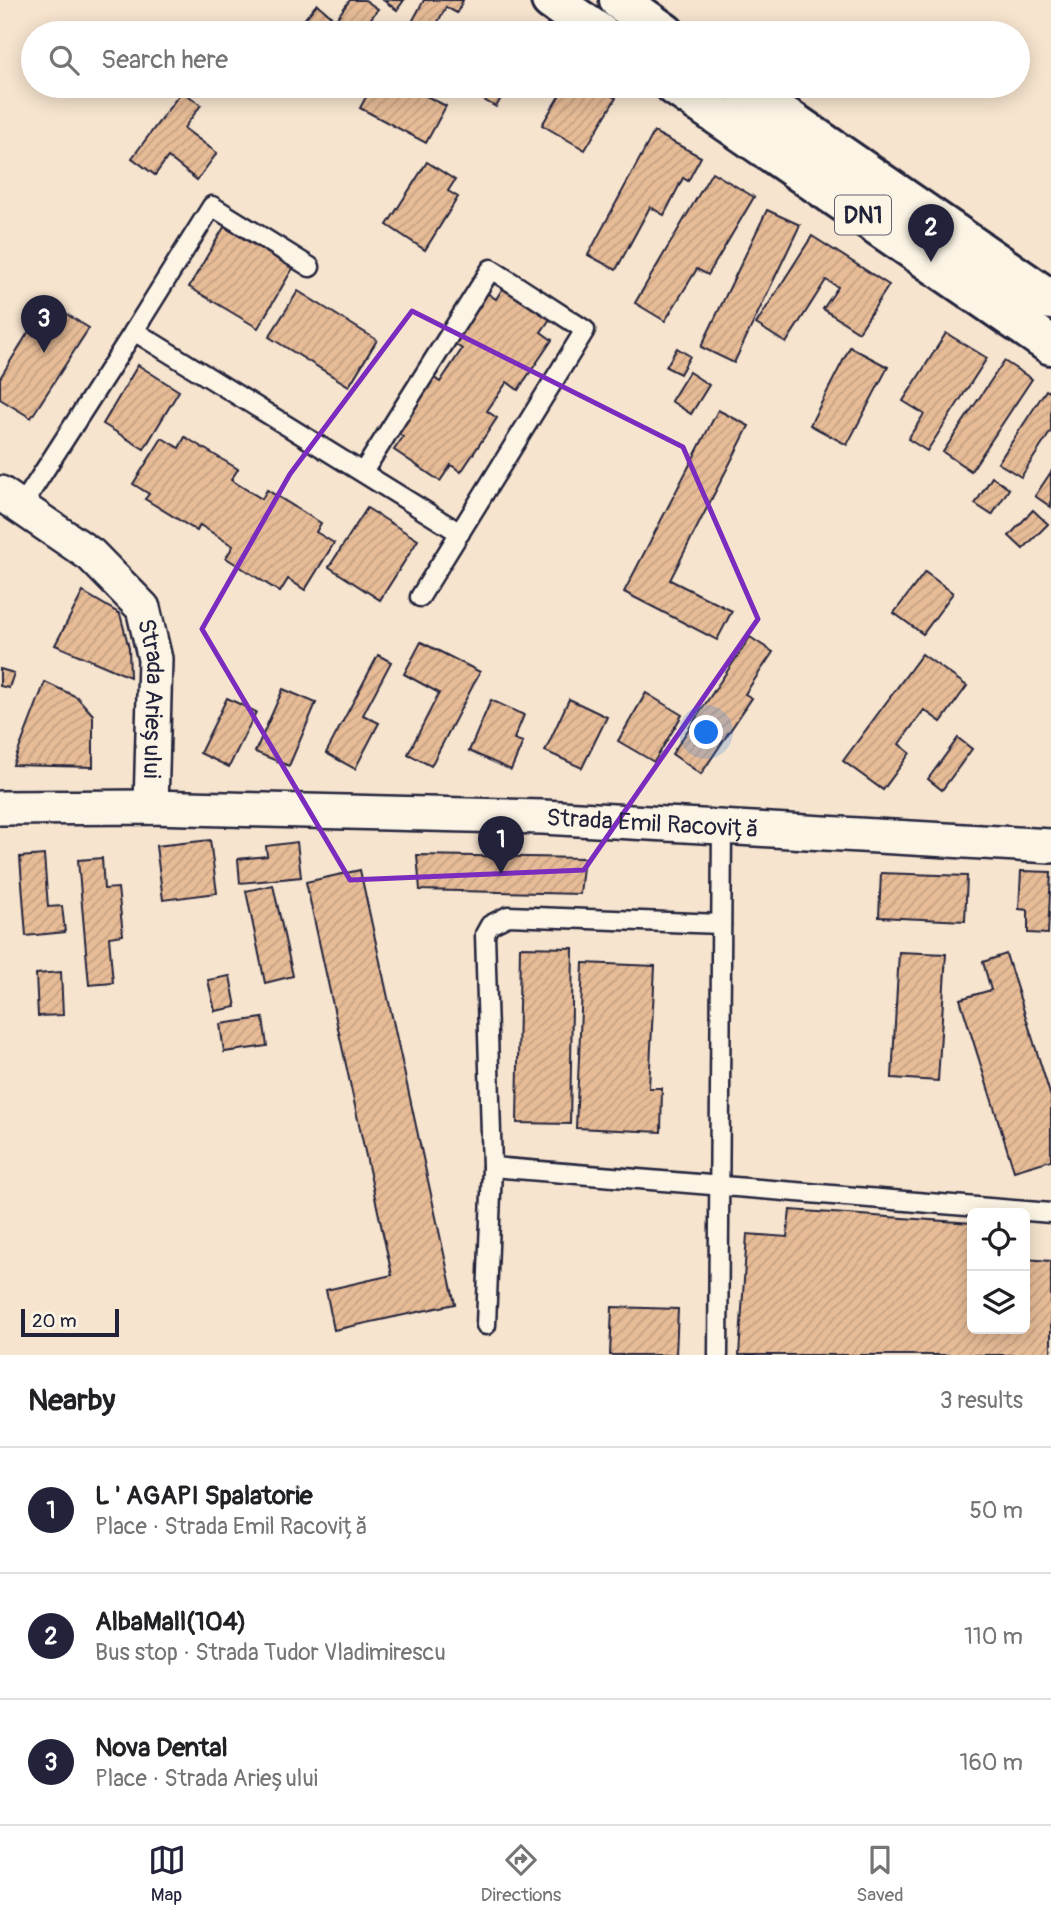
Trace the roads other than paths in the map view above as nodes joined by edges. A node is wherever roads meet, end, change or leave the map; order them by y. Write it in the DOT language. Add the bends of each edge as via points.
graph roads {
  1 [pos="619,0"];
  2 [pos="553,1"];
  3 [pos="582,21"];
  4 [pos="649,21"];
  5 [pos="692,98"];
  6 [pos="764,98"];
  7 [pos="310,267"];
  8 [pos="1051,300"];
  9 [pos="134,331"];
  10 [pos="1051,345"];
  11 [pos="363,472"];
  12 [pos="10,500"];
  13 [pos="460,533"];
  14 [pos="421,597"];
  15 [pos="151,807"];
  16 [pos="0,808"];
  17 [pos="722,828"];
  18 [pos="1051,846"];
  19 [pos="721,924"];
  20 [pos="492,1167"];
  21 [pos="719,1186"];
  22 [pos="1051,1213"];
  23 [pos="486,1325"];
  24 [pos="718,1355"];
  1 -- 4 [label="main road"];
  2 -- 3 [label="main road"];
  5 -- 10 [label="main road, DN1"];
  6 -- 8 [label="main road, DN1"];
  7 -- 9 [label="lane" via="212,206"];
  9 -- 11 [label="lane"];
  9 -- 12 [label="lane"];
  11 -- 13 [label="lane"];
  11 -- 13 [label="lane" via="491,269 585,330"];
  12 -- 15 [label="street, Strada Arieșului" via="91,555 143,608 155,659"];
  13 -- 14 [label="lane"];
  15 -- 16 [label="street, Strada Emil Racoviță"];
  15 -- 17 [label="street, Strada Emil Racoviță" via="543,817"];
  17 -- 18 [label="street, Strada Emil Racoviță"];
  17 -- 19 [label="lane"];
  19 -- 20 [label="lane" via="508,916 490,925 485,934"];
  19 -- 21 [label="lane"];
  20 -- 21 [label="lane"];
  20 -- 23 [label="lane"];
  21 -- 22 [label="lane"];
  21 -- 24 [label="lane"];
}
